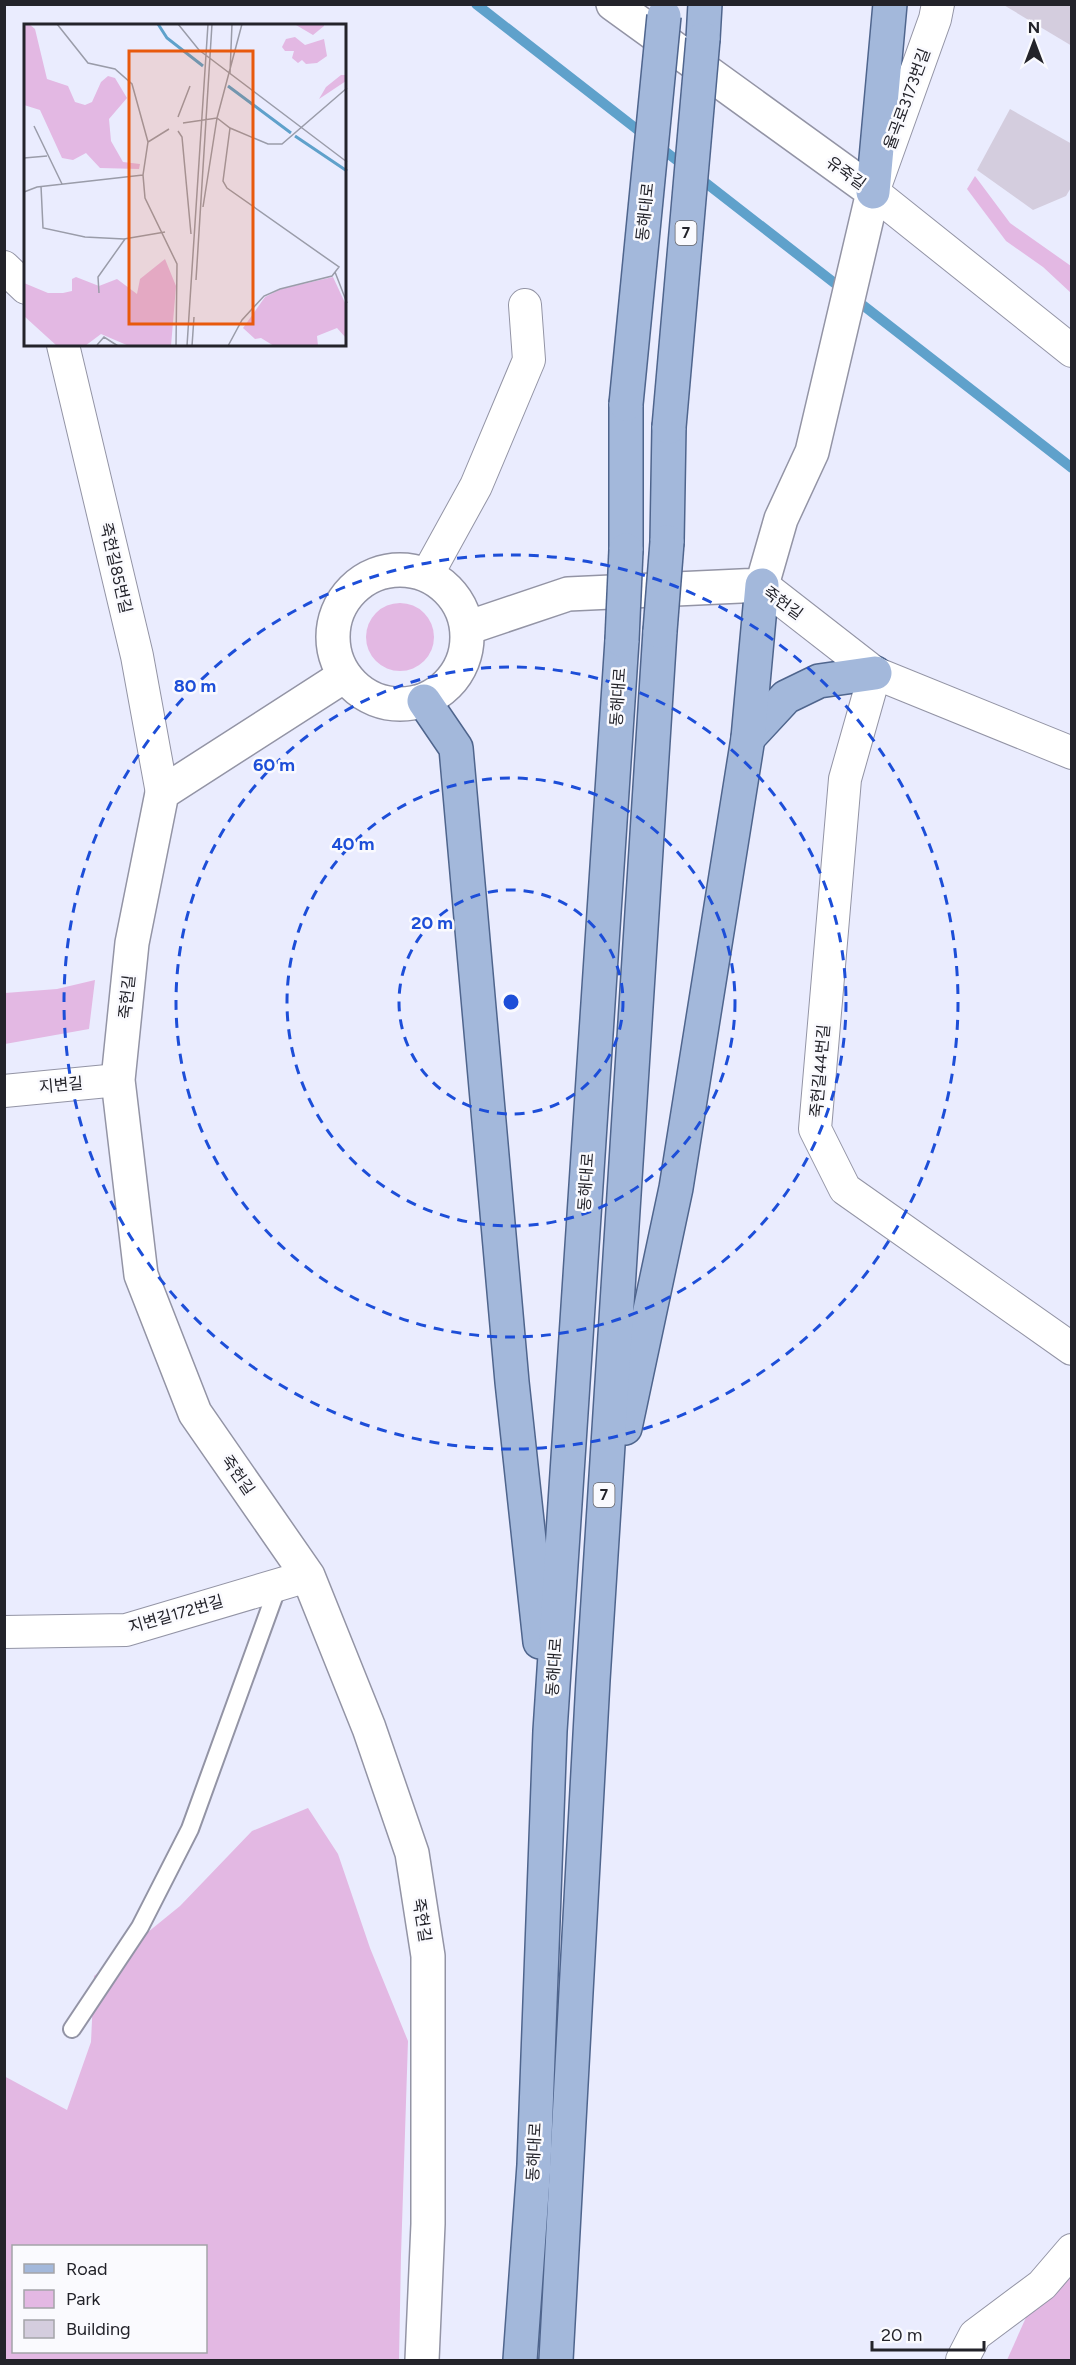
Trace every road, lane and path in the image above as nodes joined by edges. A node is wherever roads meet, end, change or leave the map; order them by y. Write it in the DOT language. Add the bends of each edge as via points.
graph roads {
  1 [pos="613,4"];
  2 [pos="705,4"];
  3 [pos="890,4"];
  4 [pos="938,4"];
  5 [pos="664,10"];
  6 [pos="873,192"];
  7 [pos="4,267"];
  8 [pos="24,286"];
  9 [pos="525,305"];
  10 [pos="63,346"];
  11 [pos="1071,351"];
  12 [pos="427,575"];
  13 [pos="762,585"];
  14 [pos="467,628"];
  15 [pos="875,673"];
  16 [pos="344,676"];
  17 [pos="424,701"];
  18 [pos="748,738"];
  19 [pos="1071,753"];
  20 [pos="162,793"];
  21 [pos="118,1080"];
  22 [pos="4,1090"];
  23 [pos="1071,1349"];
  24 [pos="601,1542"];
  25 [pos="293,1581"];
  26 [pos="4,1632"];
  27 [pos="550,1731"];
  28 [pos="72,2029"];
  29 [pos="1071,2250"];
  30 [pos="422,2361"];
  31 [pos="520,2361"];
  32 [pos="556,2361"];
  33 [pos="962,2361"];
  1 -- 6 [label="street, 유죽길"];
  2 -- 24 [label="main road, 동해대로 / 7, bridge" via="669,428 667,542"];
  3 -- 6 [label="main road"];
  4 -- 6 [label="street, 율곡로3173번길"];
  5 -- 27 [label="main road, 동해대로, bridge" via="627,404 622,640"];
  6 -- 11 [label="street, 유죽길"];
  6 -- 13 [label="street" via="812,452 781,519"];
  7 -- 8 [label="street"];
  9 -- 12 [label="street" via="529,360 476,486"];
  10 -- 20 [label="street, 죽헌길85번길" via="137,656"];
  12 -- 14 [label="street" via="446,588 461,606"];
  12 -- 16 [label="street" via="383,571 363,580 347,595 336,614 332,635 334,656"];
  13 -- 14 [label="street, 죽헌길" via="568,594"];
  13 -- 15 [label="street, 죽헌길"];
  13 -- 18 [label="main road"];
  14 -- 17 [label="street" via="467,651 459,672 444,689"];
  15 -- 18 [label="main road" via="819,681 786,697"];
  15 -- 19 [label="street, 죽헌길"];
  15 -- 23 [label="street, 죽헌길44번길" via="845,778 814,1129 845,1189"];
  16 -- 17 [label="street" via="359,692 378,702 401,705"];
  16 -- 20 [label="street"];
  17 -- 27 [label="main road" via="456,748 512,1382"];
  18 -- 24 [label="main road" via="676,1188"];
  20 -- 21 [label="street, 죽헌길" via="132,943"];
  21 -- 22 [label="street, 지변길"];
  21 -- 25 [label="street, 죽헌길" via="141,1275 195,1413"];
  24 -- 32 [label="main road, 동해대로 / 7"];
  25 -- 26 [label="street, 지변길172번길" via="126,1630"];
  25 -- 28 [label="lane" via="190,1829 140,1927"];
  25 -- 30 [label="street, 죽헌길" via="369,1728 412,1853 428,1956 428,2224"];
  27 -- 31 [label="main road, 동해대로" via="534,2165"];
  29 -- 33 [label="street" via="1042,2285 975,2335"];
}
